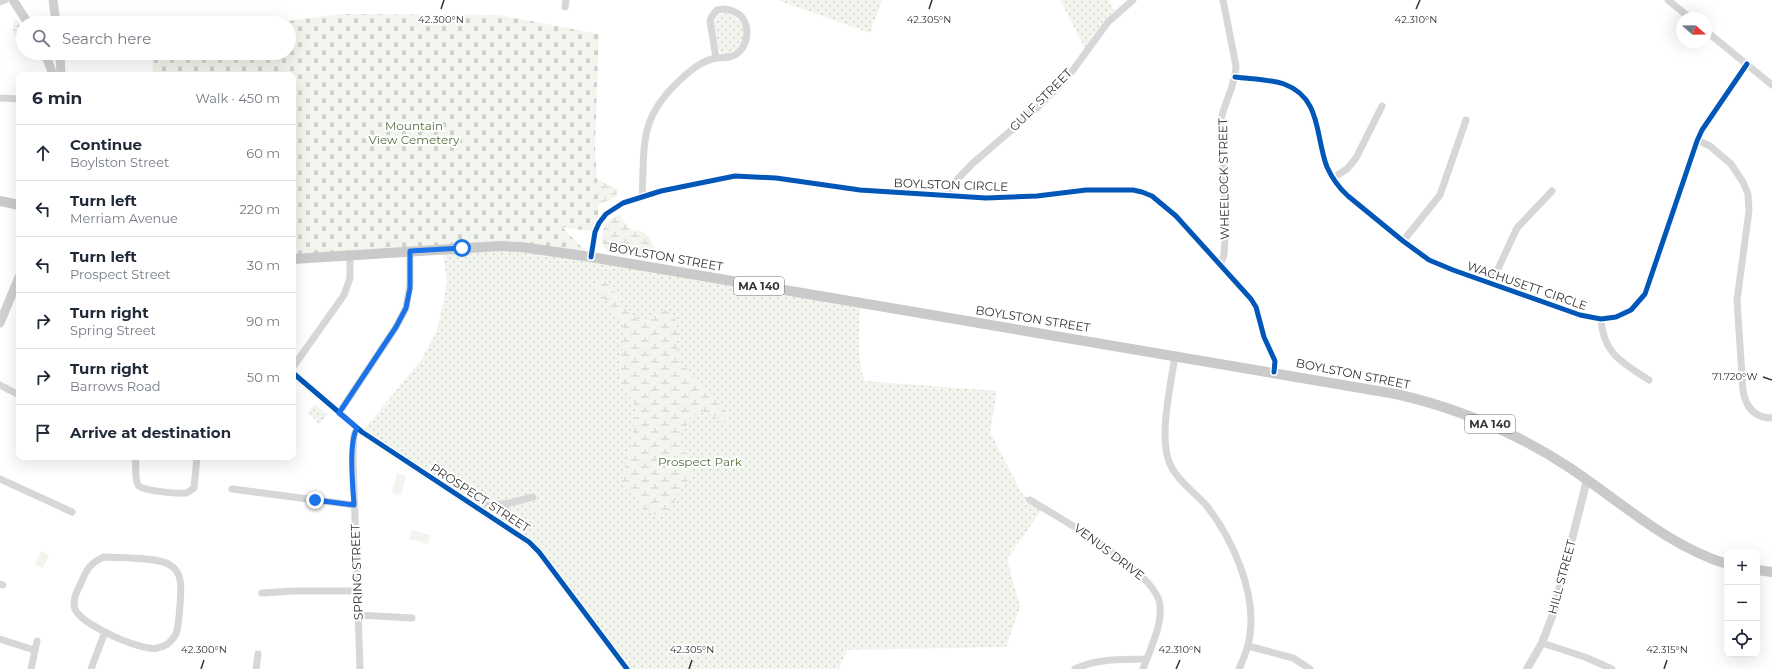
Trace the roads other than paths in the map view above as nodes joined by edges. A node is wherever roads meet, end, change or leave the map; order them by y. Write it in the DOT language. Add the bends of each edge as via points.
graph roads {
  1 [pos="5,0"];
  2 [pos="13,0"];
  3 [pos="54,0"];
  4 [pos="1133,0"];
  5 [pos="1223,0"];
  6 [pos="1668,0"];
  7 [pos="0,2"];
  8 [pos="1683,12"];
  9 [pos="23,16"];
  10 [pos="55,16"];
  11 [pos="1712,36"];
  12 [pos="716,58"];
  13 [pos="48,60"];
  14 [pos="60,60"];
  15 [pos="1747,64"];
  16 [pos="52,72"];
  17 [pos="61,72"];
  18 [pos="1235,77"];
  19 [pos="1772,85"];
  20 [pos="0,98"];
  21 [pos="16,99"];
  22 [pos="1382,106"];
  23 [pos="1466,120"];
  24 [pos="1697,140"];
  25 [pos="1333,178"];
  26 [pos="1552,191"];
  27 [pos="946,196"];
  28 [pos="642,197"];
  29 [pos="0,201"];
  30 [pos="16,204"];
  31 [pos="1403,241"];
  32 [pos="410,251"];
  33 [pos="350,255"];
  34 [pos="591,257"];
  35 [pos="296,259"];
  36 [pos="1220,265"];
  37 [pos="16,283"];
  38 [pos="1491,284"];
  39 [pos="1601,319"];
  40 [pos="0,322"];
  41 [pos="1175,356"];
  42 [pos="296,364"];
  43 [pos="1274,372"];
  44 [pos="296,376"];
  45 [pos="1649,380"];
  46 [pos="0,385"];
  47 [pos="16,393"];
  48 [pos="339,413"];
  49 [pos="1772,418"];
  50 [pos="357,428"];
  51 [pos="135,460"];
  52 [pos="197,460"];
  53 [pos="0,479"];
  54 [pos="1587,480"];
  55 [pos="232,489"];
  56 [pos="533,497"];
  57 [pos="1030,500"];
  58 [pos="471,504"];
  59 [pos="506,504"];
  60 [pos="354,505"];
  61 [pos="72,512"];
  62 [pos="504,525"];
  63 [pos="1724,563"];
  64 [pos="1760,570"];
  65 [pos="1772,572"];
  66 [pos="357,591"];
  67 [pos="262,593"];
  68 [pos="358,616"];
  69 [pos="412,618"];
  70 [pos="104,632"];
  71 [pos="0,639"];
  72 [pos="37,640"];
  73 [pos="1542,643"];
  74 [pos="1248,646"];
  75 [pos="34,650"];
  76 [pos="258,654"];
  77 [pos="1147,659"];
  78 [pos="30,669"];
  79 [pos="91,669"];
  80 [pos="256,669"];
  81 [pos="360,669"];
  82 [pos="627,669"];
  83 [pos="1075,669"];
  84 [pos="1143,669"];
  85 [pos="1239,669"];
  86 [pos="1310,669"];
  87 [pos="1527,669"];
  88 [pos="1612,669"];
  1 -- 7 [label="street"];
  2 -- 9 [label="main road"];
  3 -- 10 [label="main road"];
  4 -- 27 [label="street, GULF STREET" via="1108,22 1073,70 1053,92 972,164 952,184"];
  5 -- 18 [label="street, WHEELOCK STREET" via="1236,60"];
  6 -- 8 [label="street"];
  11 -- 15 [label="street"];
  12 -- 12 [label="street" via="733,56 745,44 746,25 733,11 717,10 710,21"];
  12 -- 28 [label="street" via="709,59 691,70 663,97 652,113 645,139"];
  13 -- 16 [label="main road"];
  14 -- 17 [label="main road"];
  15 -- 19 [label="street"];
  15 -- 24 [label="street, WACHUSETT CIRCLE"];
  18 -- 25 [label="street, WACHUSETT CIRCLE" via="1279,83 1289,86 1302,96 1313,113 1325,161"];
  18 -- 36 [label="street, WHEELOCK STREET" via="1221,120 1226,223 1224,255"];
  20 -- 21 [label="street"];
  22 -- 25 [label="street" via="1356,158"];
  23 -- 31 [label="street" via="1440,195"];
  24 -- 39 [label="street, WACHUSETT CIRCLE" via="1646,292 1639,303 1626,313"];
  24 -- 49 [label="street" via="1710,146 1731,164 1748,194 1749,211 1737,300 1743,391 1744,399 1752,412 1765,418"];
  25 -- 31 [label="street, WACHUSETT CIRCLE" via="1346,195"];
  26 -- 38 [label="street" via="1517,228"];
  27 -- 28 [label="street, BOYLSTON CIRCLE" via="860,190 810,182 742,176 704,181"];
  27 -- 36 [label="street, BOYLSTON CIRCLE" via="1008,198 1086,190 1142,192 1162,203 1176,216"];
  28 -- 34 [label="street, BOYLSTON CIRCLE" via="622,203 603,217 595,232"];
  29 -- 30 [label="main road"];
  31 -- 38 [label="street, WACHUSETT CIRCLE" via="1432,262"];
  32 -- 33 [label="main road, BOYLSTON STREET / MA 140"];
  32 -- 34 [label="main road, BOYLSTON STREET / MA 140" via="521,247"];
  32 -- 48 [label="street" via="410,288 406,308"];
  33 -- 35 [label="main road, BOYLSTON STREET / MA 140"];
  33 -- 42 [label="street" via="350,278 344,295"];
  34 -- 41 [label="main road, BOYLSTON STREET / MA 140"];
  36 -- 43 [label="street, BOYLSTON CIRCLE" via="1256,307 1264,336 1275,361"];
  37 -- 40 [label="main road"];
  38 -- 39 [label="street, WACHUSETT CIRCLE" via="1580,315"];
  39 -- 45 [label="street" via="1603,337 1612,353"];
  41 -- 43 [label="main road, BOYLSTON STREET / MA 140"];
  41 -- 74 [label="street" via="1166,416 1167,454 1174,471 1205,505 1231,543 1248,594 1251,624"];
  43 -- 54 [label="main road, BOYLSTON STREET / MA 140" via="1391,393 1450,408 1523,440"];
  44 -- 48 [label="street, PROSPECT STREET"];
  46 -- 47 [label="street"];
  48 -- 50 [label="street, PROSPECT STREET"];
  50 -- 58 [label="street, PROSPECT STREET"];
  50 -- 60 [label="street, SPRING STREET" via="354,435 353,458"];
  51 -- 52 [label="street" via="137,484 140,487 184,493 194,488"];
  53 -- 61 [label="street"];
  54 -- 63 [label="main road, BOYLSTON STREET / MA 140" via="1675,541"];
  54 -- 73 [label="street, HILL STREET" via="1557,599"];
  55 -- 60 [label="street"];
  56 -- 59 [label="street"];
  57 -- 77 [label="street, VENUS DRIVE" via="1100,544 1146,580 1157,594 1160,619"];
  58 -- 59 [label="street"];
  58 -- 62 [label="street, PROSPECT STREET"];
  59 -- 62 [label="street"];
  60 -- 66 [label="street, SPRING STREET"];
  62 -- 82 [label="street, PROSPECT STREET" via="539,552"];
  64 -- 65 [label="main road"];
  66 -- 67 [label="street"];
  66 -- 68 [label="street, SPRING STREET"];
  68 -- 69 [label="street"];
  68 -- 81 [label="street, SPRING STREET"];
  70 -- 70 [label="street" via="147,649 159,648 170,642 179,620 180,581 175,569 154,561 104,557 90,565 74,599 75,607 82,619"];
  70 -- 79 [label="street"];
  71 -- 75 [label="street"];
  72 -- 75 [label="street"];
  73 -- 87 [label="street, HILL STREET"];
  73 -- 88 [label="street"];
  74 -- 85 [label="street"];
  74 -- 86 [label="street" via="1294,658"];
  75 -- 78 [label="street"];
  76 -- 80 [label="street"];
  77 -- 83 [label="street" via="1107,660 1088,663"];
  77 -- 84 [label="street, VENUS DRIVE"];
}
